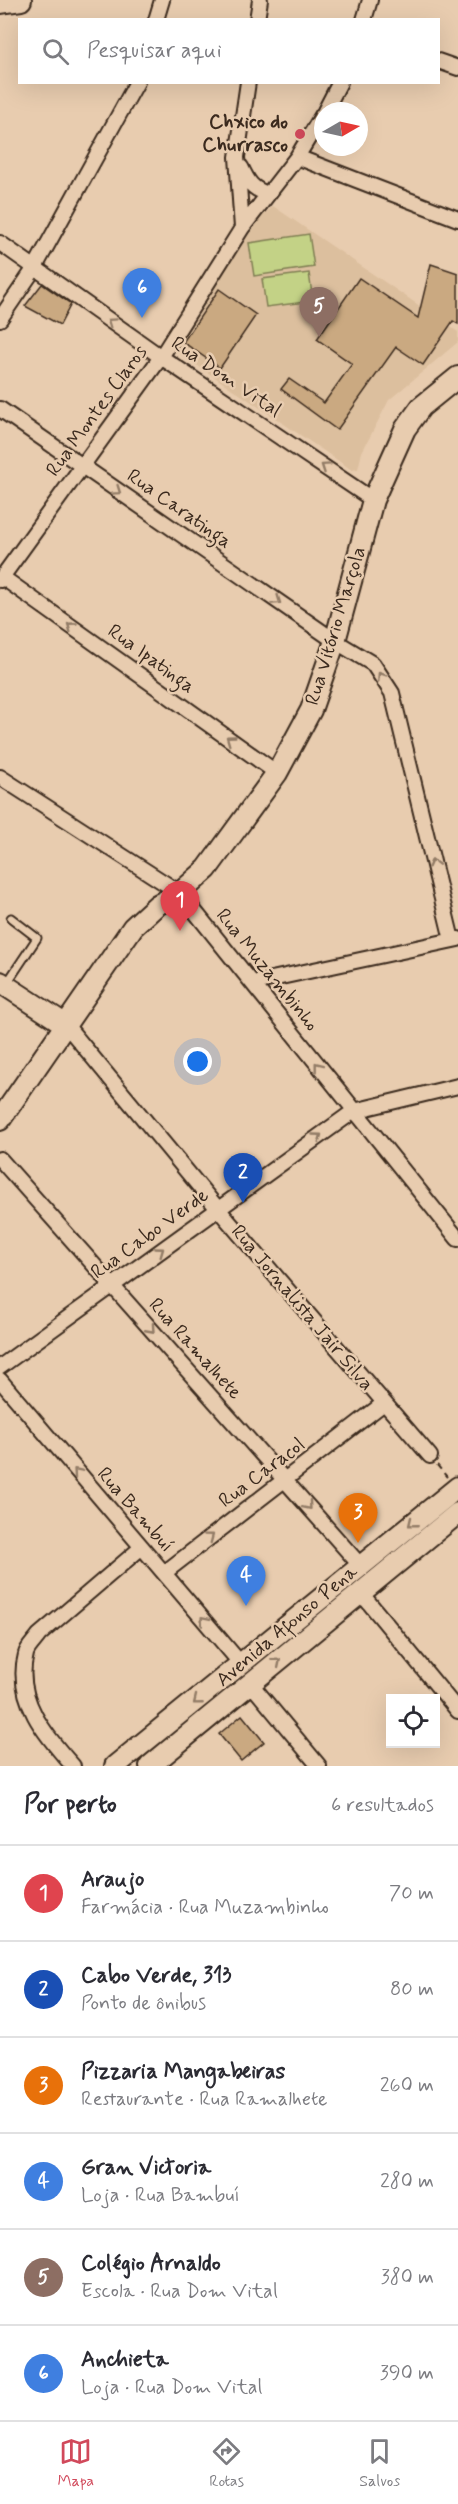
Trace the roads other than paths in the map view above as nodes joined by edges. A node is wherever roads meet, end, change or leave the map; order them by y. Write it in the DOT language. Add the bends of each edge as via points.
graph roads {
  1 [pos="21,0"];
  2 [pos="162,0"];
  3 [pos="260,0"];
  4 [pos="370,0"];
  5 [pos="1,2"];
  6 [pos="0,9"];
  7 [pos="157,18"];
  8 [pos="257,18"];
  9 [pos="365,18"];
  10 [pos="440,61"];
  11 [pos="458,68"];
  12 [pos="136,84"];
  13 [pos="248,84"];
  14 [pos="339,84"];
  15 [pos="329,102"];
  16 [pos="314,129"];
  17 [pos="237,157"];
  18 [pos="297,157"];
  19 [pos="268,194"];
  20 [pos="458,219"];
  21 [pos="242,228"];
  22 [pos="0,243"];
  23 [pos="34,268"];
  24 [pos="0,319"];
  25 [pos="161,357"];
  26 [pos="458,379"];
  27 [pos="0,409"];
  28 [pos="82,466"];
  29 [pos="373,500"];
  30 [pos="1,579"];
  31 [pos="336,641"];
  32 [pos="277,773"];
  33 [pos="0,777"];
  34 [pos="180,893"];
  35 [pos="11,918"];
  36 [pos="455,939"];
  37 [pos="2,984"];
  38 [pos="254,984"];
  39 [pos="66,1025"];
  40 [pos="458,1086"];
  41 [pos="354,1112"];
  42 [pos="0,1120"];
  43 [pos="0,1159"];
  44 [pos="218,1209"];
  45 [pos="458,1239"];
  46 [pos="112,1286"];
  47 [pos="0,1367"];
  48 [pos="0,1380"];
  49 [pos="384,1403"];
  50 [pos="430,1456"];
  51 [pos="286,1480"];
  52 [pos="458,1487"];
  53 [pos="458,1513"];
  54 [pos="142,1547"];
  55 [pos="360,1566"];
  56 [pos="164,1573"];
  57 [pos="361,1593"];
  58 [pos="242,1665"];
  59 [pos="251,1684"];
  60 [pos="458,1711"];
  61 [pos="74,1766"];
  62 [pos="115,1766"];
  63 [pos="150,1766"];
  64 [pos="319,1766"];
  1 -- 5 [label="street"];
  2 -- 7 [label="street"];
  3 -- 8 [label="street"];
  4 -- 9 [label="street"];
  5 -- 6 [label="street"];
  10 -- 11 [label="street"];
  12 -- 23 [label="street"];
  13 -- 17 [label="street"];
  14 -- 15 [label="street, Rua Montes Claros"];
  16 -- 18 [label="street, Rua Montes Claros"];
  17 -- 19 [label="street" via="249,184"];
  17 -- 21 [label="street"];
  18 -- 19 [label="street, Rua Montes Claros"];
  18 -- 20 [label="street"];
  19 -- 21 [label="street, Rua Montes Claros"];
  21 -- 25 [label="street, Rua Montes Claros"];
  22 -- 23 [label="street, Rua Dom Vital"];
  23 -- 24 [label="street"];
  25 -- 23 [label="street, Rua Dom Vital, one-way"];
  25 -- 28 [label="street, Rua Montes Claros"];
  29 -- 25 [label="street, Rua Dom Vital, one-way"];
  26 -- 29 [label="street, Rua Vitório Marçola" via="421,407 405,429"];
  27 -- 28 [label="street, Rua Caratinga"];
  28 -- 30 [label="street, Rua Montes Claros"];
  28 -- 31 [label="street, Rua Caratinga, one-way"];
  29 -- 31 [label="street, Rua Vitório Marçola"];
  32 -- 30 [label="street, Rua Ipatinga, one-way"];
  31 -- 32 [label="street, Rua Vitório Marçola" via="311,710"];
  36 -- 31 [label="street, Rua Caratinga, one-way" via="392,693 373,664"];
  32 -- 34 [label="street, Rua Vitório Marçola" via="207,869"];
  33 -- 34 [label="street, Rua Muzambinho"];
  34 -- 38 [label="street, Rua Muzambinho"];
  34 -- 39 [label="street, Rua Vitório Marçola" via="158,905 133,927"];
  35 -- 37 [label="lane" via="37,938"];
  36 -- 38 [label="street"];
  37 -- 39 [label="street, Rua Jornalista Jair Silva"];
  41 -- 38 [label="street, Rua Muzambinho, one-way"];
  39 -- 42 [label="street, Rua Vitório Marçola"];
  39 -- 44 [label="street, Rua Jornalista Jair Silva"];
  40 -- 41 [label="street, Rua Cabo Verde"];
  44 -- 41 [label="street, Rua Cabo Verde, one-way"];
  41 -- 45 [label="street, Rua Muzambinho"];
  43 -- 46 [label="street, Rua Ramalhete"];
  46 -- 44 [label="street, Rua Cabo Verde, one-way"];
  44 -- 49 [label="street, Rua Jornalista Jair Silva"];
  46 -- 47 [label="street, Rua Cabo Verde"];
  46 -- 51 [label="street, Rua Ramalhete, one-way"];
  54 -- 48 [label="street, Rua Bambuí, one-way"];
  49 -- 50 [label="street, Rua Jornalista Jair Silva"];
  49 -- 51 [label="street, Rua Caracol"];
  51 -- 55 [label="street, Rua Ramalhete, one-way"];
  56 -- 51 [label="street, Rua Caracol, one-way"];
  52 -- 55 [label="street, Avenida Afonso Pena, one-way"];
  53 -- 57 [label="street, Avenida Afonso Pena"];
  54 -- 56 [label="street, Rua Bambuí"];
  54 -- 61 [label="street" via="39,1635 26,1653 24,1679 30,1707 45,1735"];
  55 -- 58 [label="street, Avenida Afonso Pena"];
  58 -- 56 [label="street, Rua Bambuí, one-way"];
  59 -- 57 [label="street, Avenida Afonso Pena, one-way"];
  57 -- 60 [label="street"];
  58 -- 62 [label="street, Avenida Afonso Pena, one-way"];
  59 -- 63 [label="street, Avenida Afonso Pena"];
  59 -- 64 [label="street"];
}
